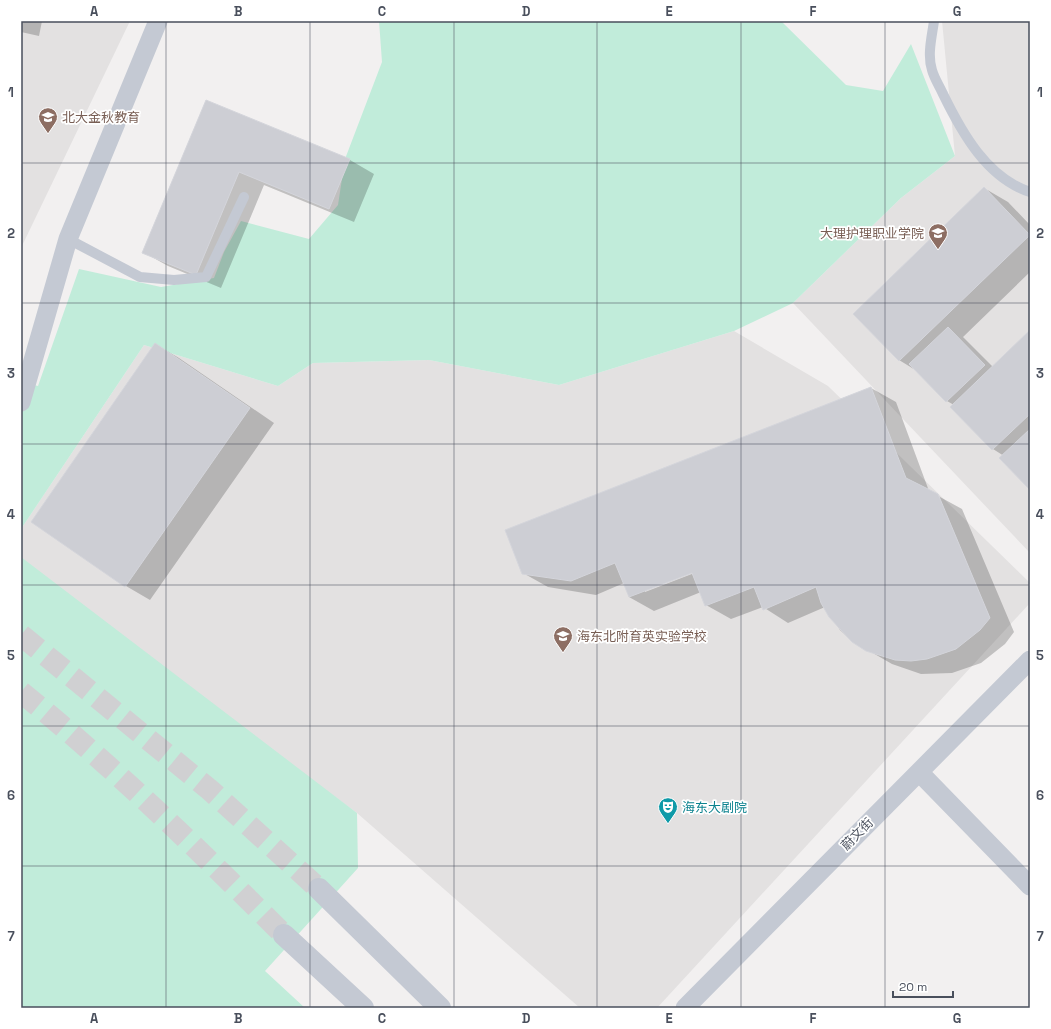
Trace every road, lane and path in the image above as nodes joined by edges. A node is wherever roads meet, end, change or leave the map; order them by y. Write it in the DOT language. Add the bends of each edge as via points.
graph roads {
  1 [pos="158,21"];
  2 [pos="934,21"];
  3 [pos="1030,192"];
  4 [pos="244,197"];
  5 [pos="68,239"];
  6 [pos="21,402"];
  7 [pos="1030,660"];
  8 [pos="919,772"];
  9 [pos="1030,886"];
  10 [pos="320,889"];
  11 [pos="284,935"];
  12 [pos="363,1008"];
  13 [pos="440,1008"];
  14 [pos="685,1008"];
  1 -- 5 [label="street"];
  2 -- 3 [label="lane" via="931,69 957,123 978,154 1000,177"];
  4 -- 5 [label="lane" via="206,276 174,280 140,277"];
  5 -- 6 [label="street"];
  7 -- 8 [label="street, 蔚文街"];
  8 -- 9 [label="street"];
  8 -- 14 [label="street, 蔚文街"];
  10 -- 13 [label="street"];
  11 -- 12 [label="street"];
}
